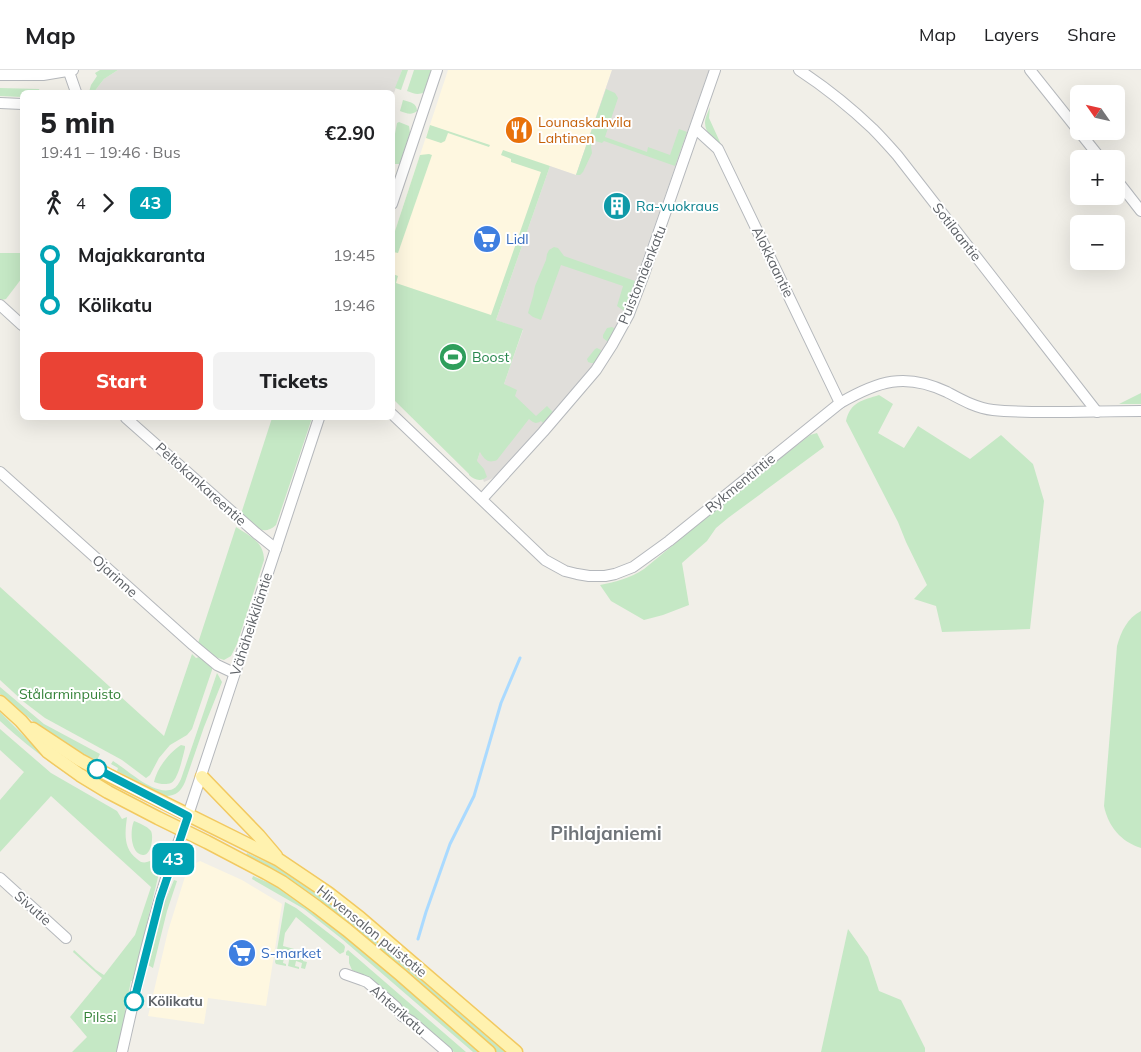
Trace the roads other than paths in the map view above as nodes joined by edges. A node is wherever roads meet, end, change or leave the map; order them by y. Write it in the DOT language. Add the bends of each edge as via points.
graph roads {
  1 [pos="437,70"];
  2 [pos="716,70"];
  3 [pos="799,70"];
  4 [pos="1030,70"];
  5 [pos="71,71"];
  6 [pos="0,75"];
  7 [pos="76,90"];
  8 [pos="0,103"];
  9 [pos="20,104"];
  10 [pos="696,129"];
  11 [pos="1094,150"];
  12 [pos="1125,191"];
  13 [pos="395,195"];
  14 [pos="1141,211"];
  15 [pos="0,305"];
  16 [pos="20,323"];
  17 [pos="840,403"];
  18 [pos="1141,411"];
  19 [pos="1097,412"];
  20 [pos="395,417"];
  21 [pos="128,420"];
  22 [pos="318,420"];
  23 [pos="0,472"];
  24 [pos="482,500"];
  25 [pos="276,549"];
  26 [pos="234,673"];
  27 [pos="0,702"];
  28 [pos="20,721"];
  29 [pos="202,777"];
  30 [pos="188,816"];
  31 [pos="183,830"];
  32 [pos="279,860"];
  33 [pos="0,878"];
  34 [pos="66,938"];
  35 [pos="345,974"];
  36 [pos="122,1052"];
  37 [pos="447,1052"];
  38 [pos="489,1052"];
  39 [pos="516,1052"];
  1 -- 13 [label="street"];
  2 -- 10 [label="street, Puistomäenkatu"];
  3 -- 19 [label="street, Sotilaantie" via="841,101 897,155"];
  4 -- 11 [label="street"];
  5 -- 6 [label="street"];
  5 -- 7 [label="street"];
  8 -- 9 [label="street"];
  10 -- 17 [label="street, Alokkaantie" via="718,149"];
  10 -- 24 [label="street, Puistomäenkatu" via="644,277 612,345 596,370"];
  12 -- 14 [label="street"];
  15 -- 16 [label="street"];
  17 -- 19 [label="street, Rykmentintie" via="878,384 908,380 929,385 983,408 1019,412"];
  17 -- 24 [label="street, Rykmentintie" via="669,541 633,568 615,574 577,574 545,560"];
  18 -- 19 [label="street, Rykmentintie"];
  20 -- 24 [label="street, Rykmentintie"];
  21 -- 25 [label="street, Peltokankareentie"];
  22 -- 25 [label="street, Vähäheikkiläntie"];
  23 -- 26 [label="street, Ojarinne" via="216,665"];
  25 -- 26 [label="street, Vähäheikkiläntie"];
  26 -- 29 [label="street, Vähäheikkiläntie"];
  27 -- 28 [label="main road"];
  28 -- 30 [label="main road, Hirvensalon puistotie" via="88,764"];
  28 -- 31 [label="main road, Hirvensalon puistotie" via="48,752 80,775"];
  29 -- 30 [label="street, Vähäheikkiläntie"];
  29 -- 32 [label="main road"];
  30 -- 31 [label="main road, Vähäheikkiläntie"];
  30 -- 32 [label="main road, Hirvensalon puistotie"];
  31 -- 36 [label="street" via="155,914"];
  31 -- 38 [label="main road, Hirvensalon puistotie" via="266,872 317,907"];
  32 -- 39 [label="main road, Hirvensalon puistotie" via="360,918"];
  33 -- 34 [label="street, Sivutie"];
  35 -- 37 [label="street, Ahterikatu" via="367,982 402,1016"];
}
